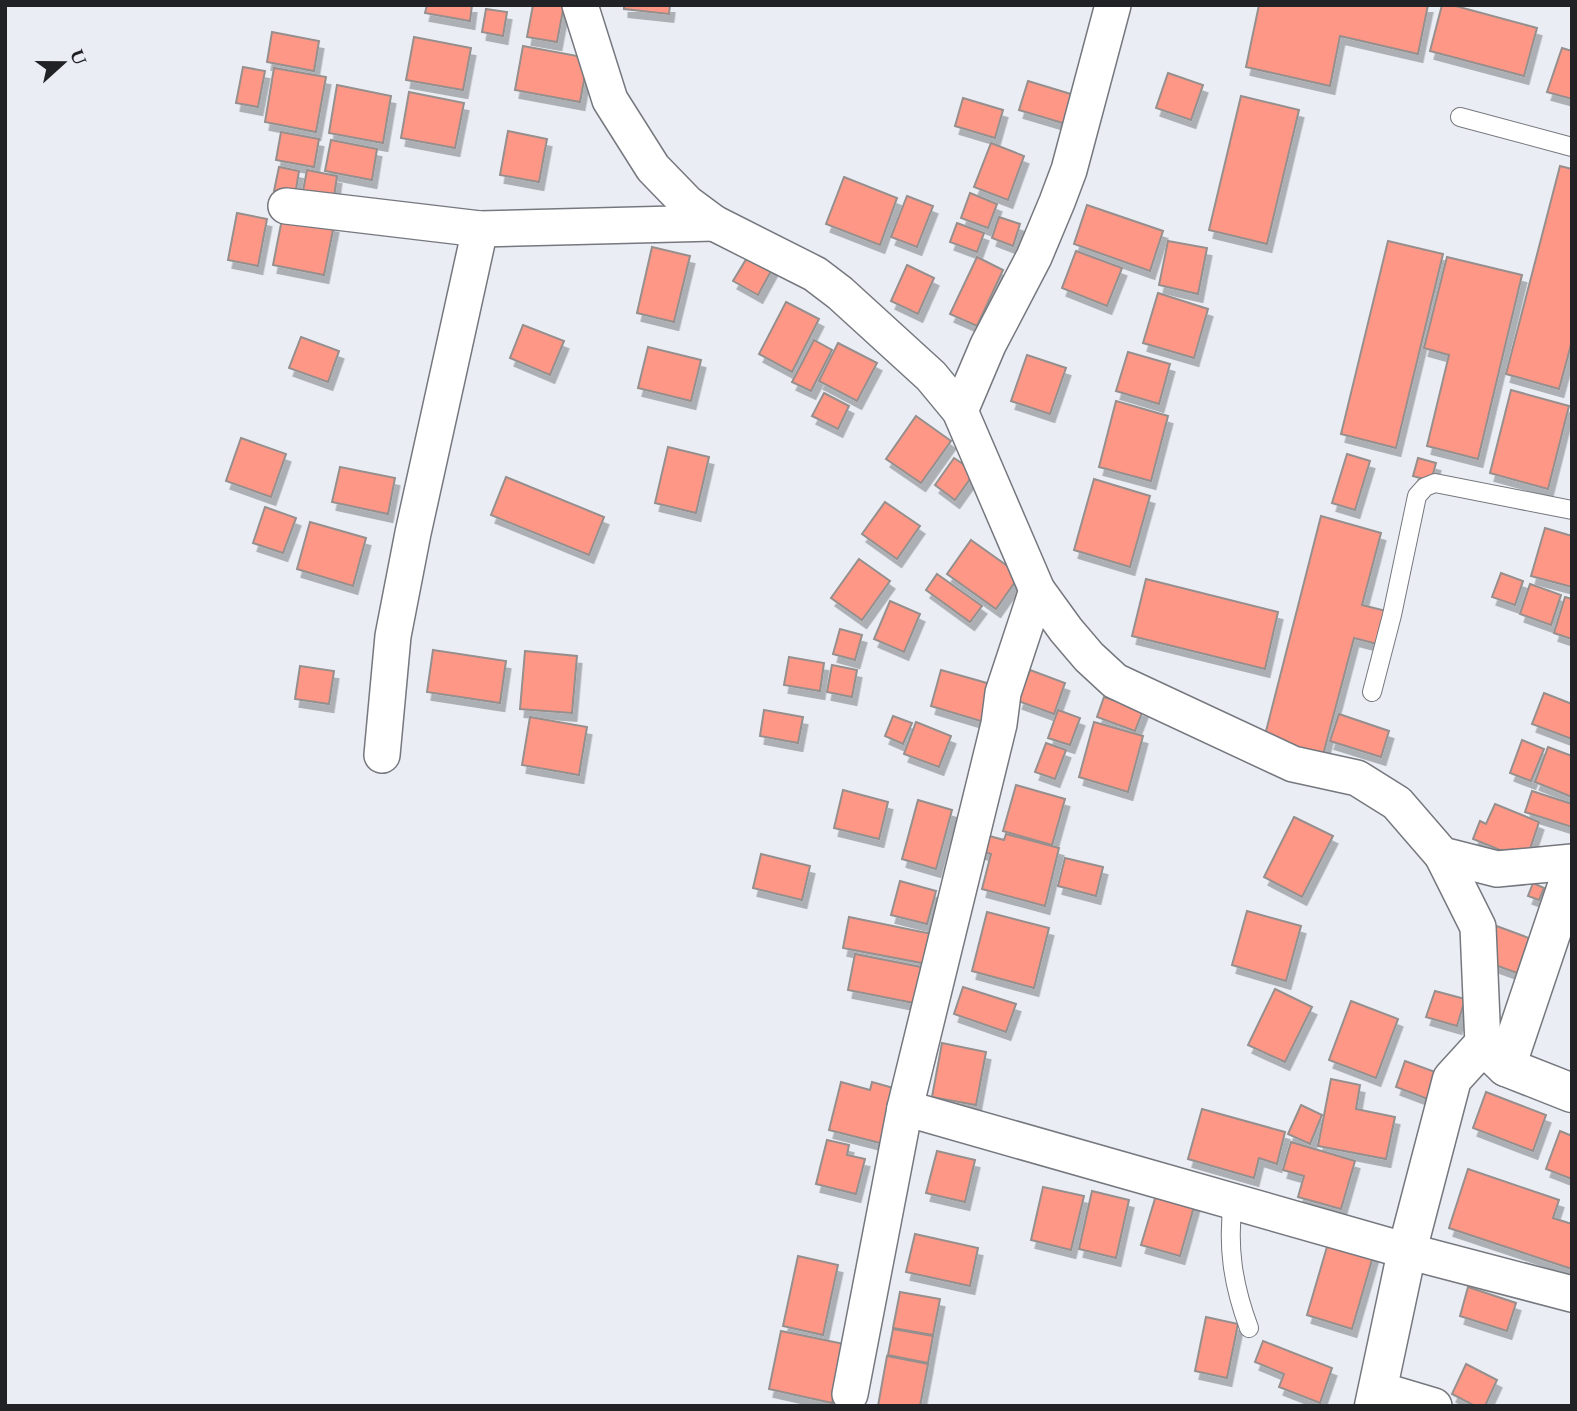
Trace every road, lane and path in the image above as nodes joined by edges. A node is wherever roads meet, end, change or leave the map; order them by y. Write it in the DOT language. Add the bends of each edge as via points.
graph roads {
  1 [pos="580,5"];
  2 [pos="1113,5"];
  3 [pos="1460,117"];
  4 [pos="1572,147"];
  5 [pos="286,206"];
  6 [pos="714,223"];
  7 [pos="480,229"];
  8 [pos="960,411"];
  9 [pos="1572,510"];
  10 [pos="1037,590"];
  11 [pos="1372,692"];
  12 [pos="382,755"];
  13 [pos="1442,855"];
  14 [pos="1572,862"];
  15 [pos="1572,872"];
  16 [pos="1494,1056"];
  17 [pos="1572,1093"];
  18 [pos="905,1108"];
  19 [pos="1233,1201"];
  20 [pos="1407,1251"];
  21 [pos="1572,1294"];
  22 [pos="1249,1328"];
  23 [pos="850,1394"];
  24 [pos="1376,1397"];
  25 [pos="1434,1406"];
  1 -- 6 [label="street" via="610,100 653,168"];
  2 -- 8 [label="street" via="1058,202"];
  3 -- 4 [label="lane"];
  5 -- 7 [label="street"];
  6 -- 7 [label="street"];
  6 -- 8 [label="street" via="815,274 840,293 931,376"];
  7 -- 12 [label="street" via="393,636"];
  8 -- 10 [label="street"];
  9 -- 11 [label="lane" via="1435,483 1425,487 1417,496"];
  10 -- 13 [label="street" via="1089,657 1115,681 1293,764 1357,778 1397,803"];
  10 -- 18 [label="street" via="1003,693"];
  13 -- 14 [label="street" via="1497,869"];
  13 -- 16 [label="street" via="1478,927"];
  15 -- 16 [label="street"];
  16 -- 17 [label="street"];
  16 -- 20 [label="street" via="1452,1079"];
  18 -- 19 [label="street"];
  18 -- 23 [label="street"];
  19 -- 20 [label="street"];
  19 -- 22 [label="lane" via="1233,1278"];
  20 -- 21 [label="street"];
  20 -- 24 [label="street"];
  24 -- 25 [label="street"];
}
